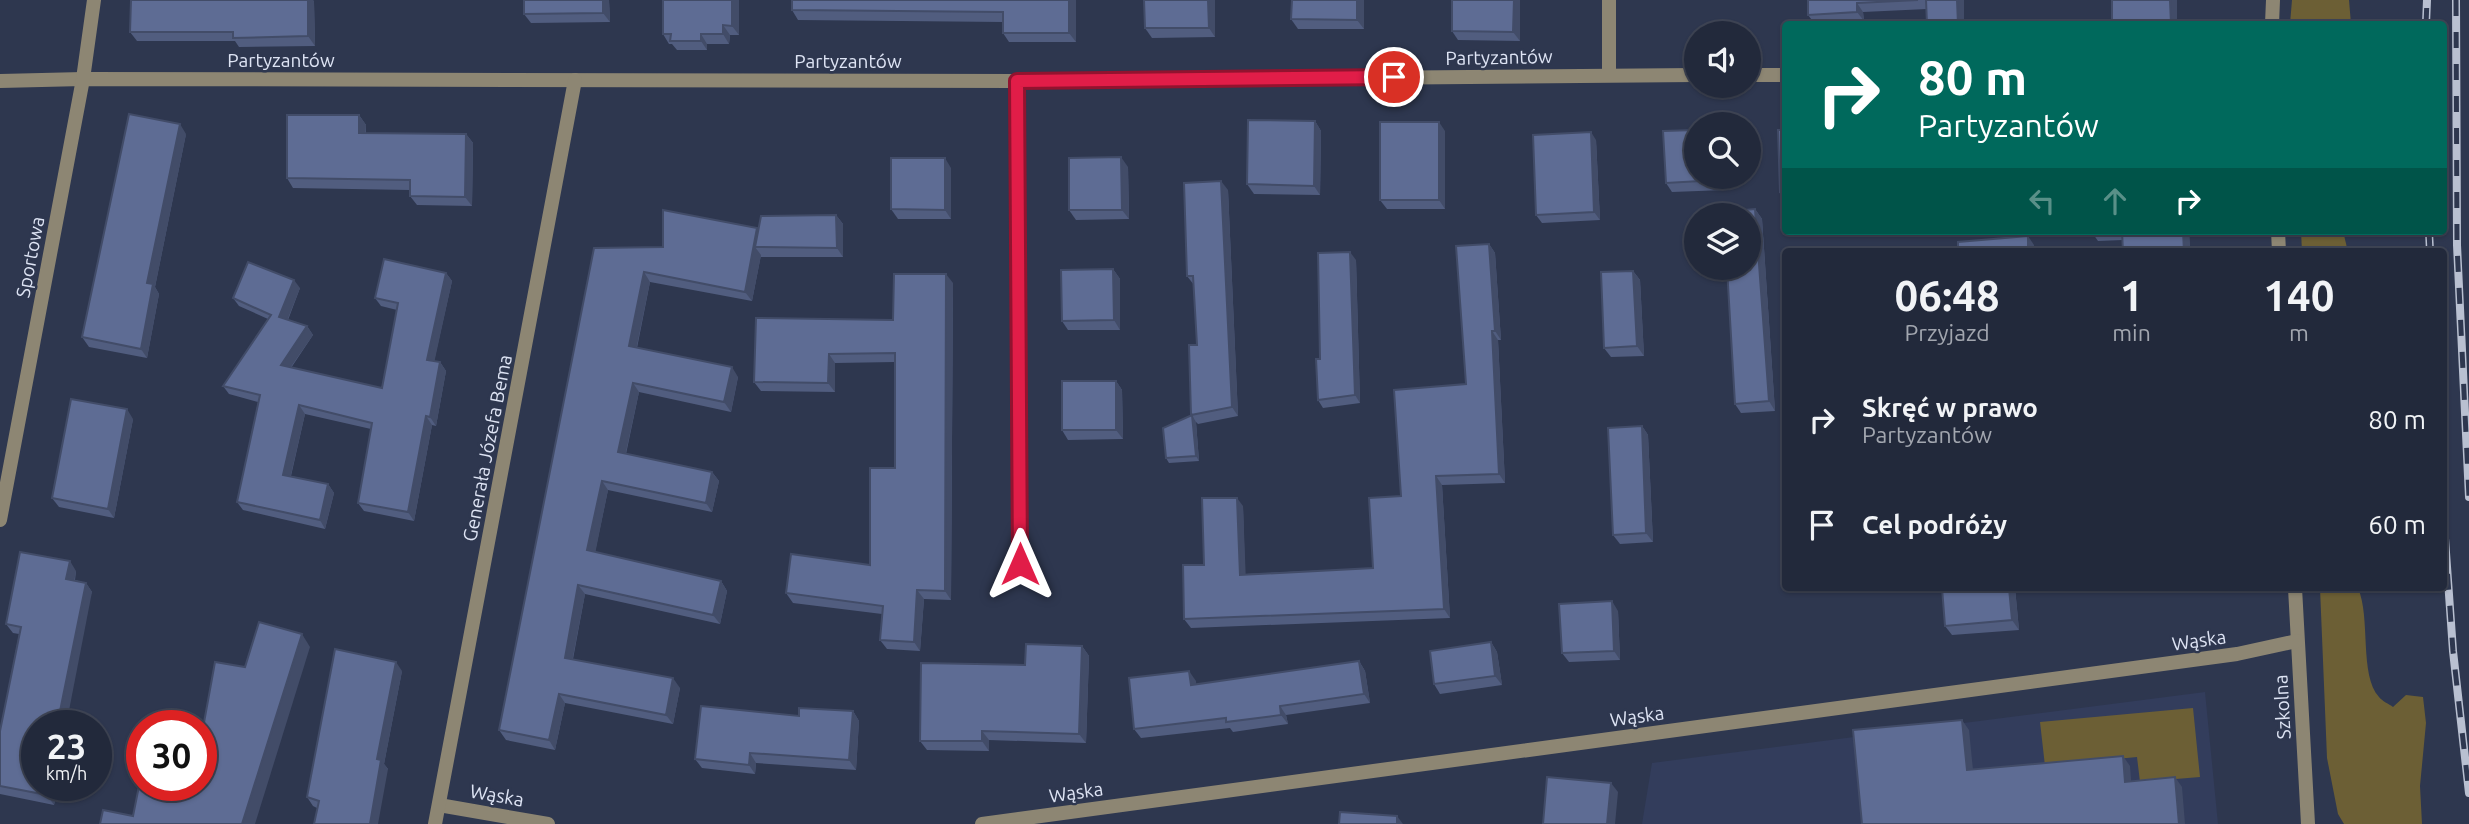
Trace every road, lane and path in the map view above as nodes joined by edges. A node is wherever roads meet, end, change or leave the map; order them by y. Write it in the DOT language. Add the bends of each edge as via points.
graph roads {
  1 [pos="94,0"];
  2 [pos="1609,0"];
  3 [pos="2273,0"];
  4 [pos="2272,21"];
  5 [pos="1609,75"];
  6 [pos="1684,75"];
  7 [pos="1761,75"];
  8 [pos="1782,75"];
  9 [pos="83,79"];
  10 [pos="575,80"];
  11 [pos="0,81"];
  12 [pos="1017,81"];
  13 [pos="0,520"];
  14 [pos="1020,564"];
  15 [pos="2295,591"];
  16 [pos="2297,641"];
  17 [pos="439,805"];
  18 [pos="435,824"];
  19 [pos="548,824"];
  20 [pos="982,824"];
  21 [pos="2308,824"];
  1 -- 9 [label="street, Sportowa"];
  2 -- 5 [label="street"];
  3 -- 4 [label="street"];
  5 -- 6 [label="street, Partyzantów"];
  5 -- 12 [label="street, Partyzantów"];
  7 -- 8 [label="street"];
  9 -- 10 [label="street, Partyzantów"];
  9 -- 11 [label="street, Partyzantów"];
  9 -- 13 [label="street, Sportowa"];
  10 -- 12 [label="street, Partyzantów"];
  10 -- 17 [label="street, Generała Józefa Bema"];
  12 -- 14 [label="street"];
  15 -- 16 [label="street, Szkolna"];
  16 -- 20 [label="street, Wąska" via="2237,654"];
  16 -- 21 [label="street, Szkolna"];
  17 -- 18 [label="street, Generała Józefa Bema"];
  17 -- 19 [label="street, Wąska"];
}
